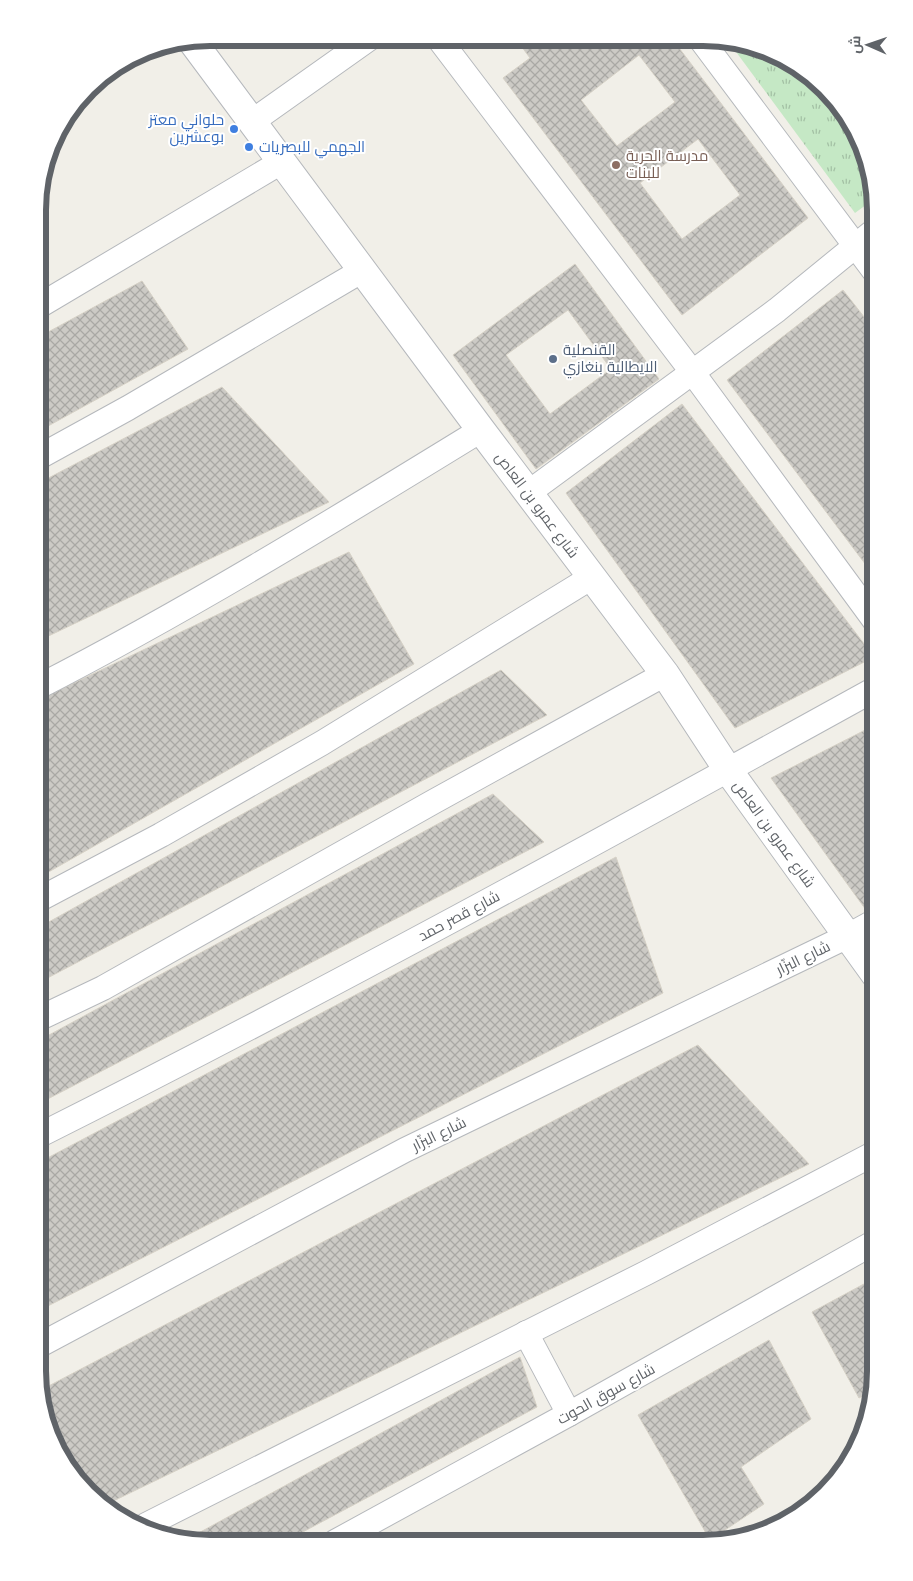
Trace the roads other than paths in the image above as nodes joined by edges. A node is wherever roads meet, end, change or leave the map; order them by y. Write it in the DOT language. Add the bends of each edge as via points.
graph roads {
  1 [pos="359,46"];
  2 [pos="444,46"];
  3 [pos="707,46"];
  4 [pos="197,47"];
  5 [pos="253,121"];
  6 [pos="283,161"];
  7 [pos="867,237"];
  8 [pos="856,245"];
  9 [pos="867,260"];
  10 [pos="364,270"];
  11 [pos="46,302"];
  12 [pos="693,373"];
  13 [pos="481,430"];
  14 [pos="46,453"];
  15 [pos="528,493"];
  16 [pos="592,577"];
  17 [pos="867,609"];
  18 [pos="664,674"];
  19 [pos="46,683"];
  20 [pos="867,694"];
  21 [pos="728,770"];
  22 [pos="46,896"];
  23 [pos="866,925"];
  24 [pos="848,936"];
  25 [pos="866,962"];
  26 [pos="46,1015"];
  27 [pos="46,1132"];
  28 [pos="866,1159"];
  29 [pos="866,1247"];
  30 [pos="526,1333"];
  31 [pos="46,1342"];
  32 [pos="569,1414"];
  33 [pos="150,1523"];
  34 [pos="348,1535"];
  1 -- 5 [label="street"];
  2 -- 12 [label="street"];
  3 -- 8 [label="street"];
  4 -- 5 [label="street, شارع عمرو بن العاص"];
  5 -- 6 [label="street, شارع عمرو بن العاص"];
  6 -- 10 [label="street, شارع عمرو بن العاص"];
  6 -- 11 [label="street"];
  7 -- 8 [label="street"];
  8 -- 9 [label="street"];
  8 -- 12 [label="street"];
  10 -- 13 [label="street, شارع عمرو بن العاص"];
  10 -- 14 [label="street"];
  12 -- 15 [label="street"];
  12 -- 17 [label="street"];
  13 -- 15 [label="street, شارع عمرو بن العاص"];
  13 -- 19 [label="street" via="236,578"];
  15 -- 16 [label="street, شارع عمرو بن العاص"];
  16 -- 18 [label="street, شارع عمرو بن العاص"];
  16 -- 22 [label="street" via="313,748 161,835"];
  18 -- 21 [label="street, شارع عمرو بن العاص"];
  18 -- 26 [label="street" via="103,988"];
  20 -- 21 [label="street, شارع قصر حمد"];
  21 -- 24 [label="street, شارع عمرو بن العاص"];
  21 -- 27 [label="street, شارع قصر حمد" via="482,904"];
  23 -- 24 [label="street, شارع البزّار"];
  24 -- 25 [label="street, شارع عمرو بن العاص"];
  24 -- 31 [label="street, شارع البزّار" via="405,1150"];
  28 -- 30 [label="street"];
  29 -- 32 [label="street, شارع سوق الحوت"];
  30 -- 32 [label="street"];
  30 -- 33 [label="street"];
  32 -- 34 [label="street, شارع سوق الحوت"];
}
